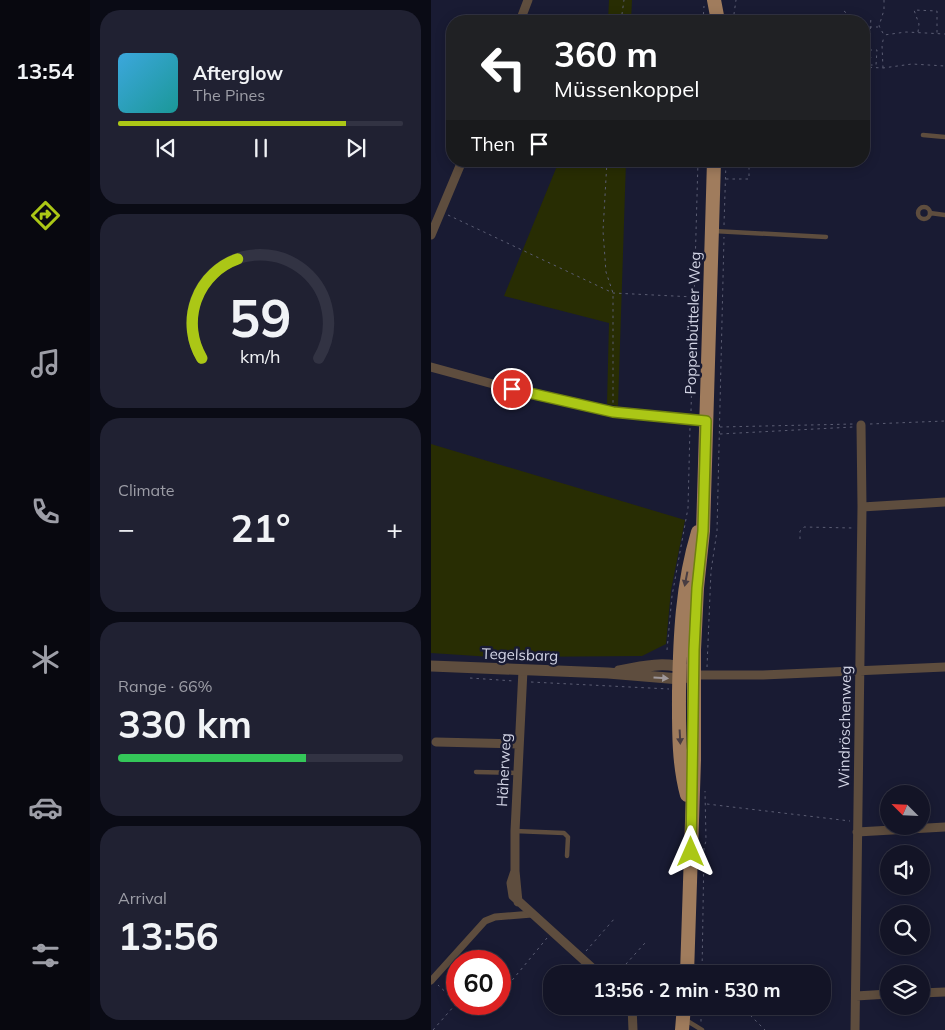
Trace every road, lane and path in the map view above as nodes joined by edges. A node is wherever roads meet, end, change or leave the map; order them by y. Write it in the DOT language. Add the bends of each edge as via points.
graph roads {
  1 [pos="529,0"];
  2 [pos="624,0"];
  3 [pos="714,0"];
  4 [pos="724,0"];
  5 [pos="735,0"];
  6 [pos="884,0"];
  7 [pos="703,10"];
  8 [pos="844,12"];
  9 [pos="523,15"];
  10 [pos="622,15"];
  11 [pos="703,15"];
  12 [pos="718,15"];
  13 [pos="720,15"];
  14 [pos="734,15"];
  15 [pos="848,15"];
  16 [pos="871,16"];
  17 [pos="879,26"];
  18 [pos="870,27"];
  19 [pos="918,33"];
  20 [pos="937,34"];
  21 [pos="945,34"];
  22 [pos="884,35"];
  23 [pos="870,50"];
  24 [pos="871,58"];
  25 [pos="877,58"];
  26 [pos="870,66"];
  27 [pos="870,66"];
  28 [pos="945,66"];
  29 [pos="883,68"];
  30 [pos="923,135"];
  31 [pos="945,137"];
  32 [pos="460,167"];
  33 [pos="607,167"];
  34 [pos="698,167"];
  35 [pos="714,167"];
  36 [pos="726,167"];
  37 [pos="749,167"];
  38 [pos="725,179"];
  39 [pos="441,212"];
  40 [pos="930,213"];
  41 [pos="945,214"];
  42 [pos="718,231"];
  43 [pos="431,236"];
  44 [pos="826,237"];
  45 [pos="613,293"];
  46 [pos="694,297"];
  47 [pos="431,367"];
  48 [pos="613,412"];
  49 [pos="691,420"];
  50 [pos="706,421"];
  51 [pos="945,421"];
  52 [pos="861,425"];
  53 [pos="719,427"];
  54 [pos="719,434"];
  55 [pos="945,502"];
  56 [pos="862,507"];
  57 [pos="703,516"];
  58 [pos="861,528"];
  59 [pos="800,538"];
  60 [pos="710,600"];
  61 [pos="667,650"];
  62 [pos="431,666"];
  63 [pos="945,667"];
  64 [pos="860,672"];
  65 [pos="694,675"];
  66 [pos="522,676"];
  67 [pos="470,678"];
  68 [pos="679,678"];
  69 [pos="436,742"];
  70 [pos="519,744"];
  71 [pos="476,772"];
  72 [pos="518,773"];
  73 [pos="704,786"];
  74 [pos="706,804"];
  75 [pos="691,811"];
  76 [pos="858,827"];
  77 [pos="945,827"];
  78 [pos="515,831"];
  79 [pos="567,856"];
  80 [pos="531,914"];
  81 [pos="615,918"];
  82 [pos="552,932"];
  83 [pos="645,943"];
  84 [pos="580,957"];
  85 [pos="589,965"];
  86 [pos="625,965"];
  87 [pos="687,965"];
  88 [pos="702,965"];
  89 [pos="432,980"];
  90 [pos="511,982"];
  91 [pos="945,992"];
  92 [pos="930,993"];
  93 [pos="880,995"];
  94 [pos="855,996"];
  95 [pos="632,1015"];
  96 [pos="687,1015"];
  97 [pos="697,1015"];
  98 [pos="750,1015"];
  99 [pos="691,1027"];
  100 [pos="433,1030"];
  101 [pos="633,1030"];
  102 [pos="765,1030"];
  103 [pos="855,1030"];
  1 -- 9 [label="street"];
  2 -- 10 [label="path"];
  3 -- 12 [label="main road"];
  4 -- 13 [label="main road"];
  5 -- 14 [label="path"];
  6 -- 17 [label="path"];
  7 -- 11 [label="path"];
  8 -- 15 [label="path"];
  16 -- 18 [label="path"];
  17 -- 18 [label="path"];
  17 -- 22 [label="path"];
  19 -- 20 [label="path"];
  19 -- 20 [label="path" via="919,24 914,10 937,11"];
  19 -- 22 [label="path"];
  20 -- 21 [label="path"];
  22 -- 29 [label="path"];
  23 -- 25 [label="path" via="877,50"];
  24 -- 25 [label="path"];
  25 -- 27 [label="path" via="876,65"];
  26 -- 29 [label="path"];
  28 -- 29 [label="path" via="912,64"];
  30 -- 31 [label="lane"];
  32 -- 39 [label="street"];
  33 -- 45 [label="path" via="603,231 606,272"];
  34 -- 46 [label="path"];
  35 -- 42 [label="main road, Poppenbütteler Weg"];
  36 -- 38 [label="path"];
  37 -- 38 [label="path" via="749,180"];
  38 -- 42 [label="path"];
  39 -- 43 [label="street"];
  39 -- 45 [label="path"];
  40 -- 41 [label="lane"];
  42 -- 44 [label="lane"];
  42 -- 50 [label="main road, Poppenbütteler Weg"];
  42 -- 53 [label="path"];
  45 -- 46 [label="path"];
  45 -- 48 [label="path"];
  46 -- 49 [label="path"];
  47 -- 48 [label="street"];
  48 -- 49 [label="street"];
  49 -- 50 [label="street"];
  49 -- 61 [label="path" via="688,508 672,596"];
  50 -- 57 [label="main road, Poppenbütteler Weg"];
  51 -- 52 [label="path"];
  52 -- 53 [label="path"];
  52 -- 54 [label="path"];
  52 -- 56 [label="street, Windröschenweg"];
  53 -- 54 [label="path"];
  54 -- 60 [label="path"];
  55 -- 56 [label="street"];
  56 -- 58 [label="street, Windröschenweg"];
  57 -- 65 [label="main road, Poppenbütteler Weg"];
  57 -- 68 [label="main road, Poppenbütteler Weg, one-way" via="686,582"];
  58 -- 59 [label="path" via="804,528 800,531"];
  58 -- 64 [label="street, Windröschenweg"];
  62 -- 66 [label="street, Tegelsbarg"];
  63 -- 64 [label="street"];
  64 -- 65 [label="street"];
  64 -- 76 [label="street, Windröschenweg"];
  65 -- 68 [label="street"];
  65 -- 75 [label="main road, Poppenbütteler Weg"];
  66 -- 67 [label="path"];
  66 -- 68 [label="path"];
  66 -- 68 [label="street, Tegelsbarg" via="608,673 630,669"];
  66 -- 70 [label="street, Häherweg"];
  68 -- 75 [label="main road, Poppenbütteler Weg, one-way" via="681,756"];
  69 -- 70 [label="street"];
  70 -- 72 [label="street, Häherweg"];
  71 -- 72 [label="lane"];
  72 -- 78 [label="street, Häherweg"];
  73 -- 74 [label="path"];
  74 -- 76 [label="path"];
  74 -- 88 [label="path"];
  75 -- 87 [label="main road, Poppenbütteler Weg"];
  76 -- 77 [label="street"];
  76 -- 94 [label="street, Windröschenweg"];
  78 -- 79 [label="lane" via="564,833 568,837"];
  78 -- 80 [label="street, Häherweg" via="515,871 511,891"];
  80 -- 82 [label="street, Häherweg"];
  80 -- 89 [label="street" via="485,921"];
  81 -- 84 [label="path"];
  82 -- 84 [label="street, Häherweg"];
  82 -- 90 [label="path"];
  83 -- 86 [label="path"];
  84 -- 85 [label="street, Häherweg"];
  89 -- 100 [label="path" via="455,1000 455,1005"];
  91 -- 92 [label="street"];
  93 -- 94 [label="street"];
  94 -- 103 [label="street, Windröschenweg"];
  95 -- 101 [label="street"];
  96 -- 99 [label="main road"];
  97 -- 99 [label="path"];
  98 -- 102 [label="path"];
}
